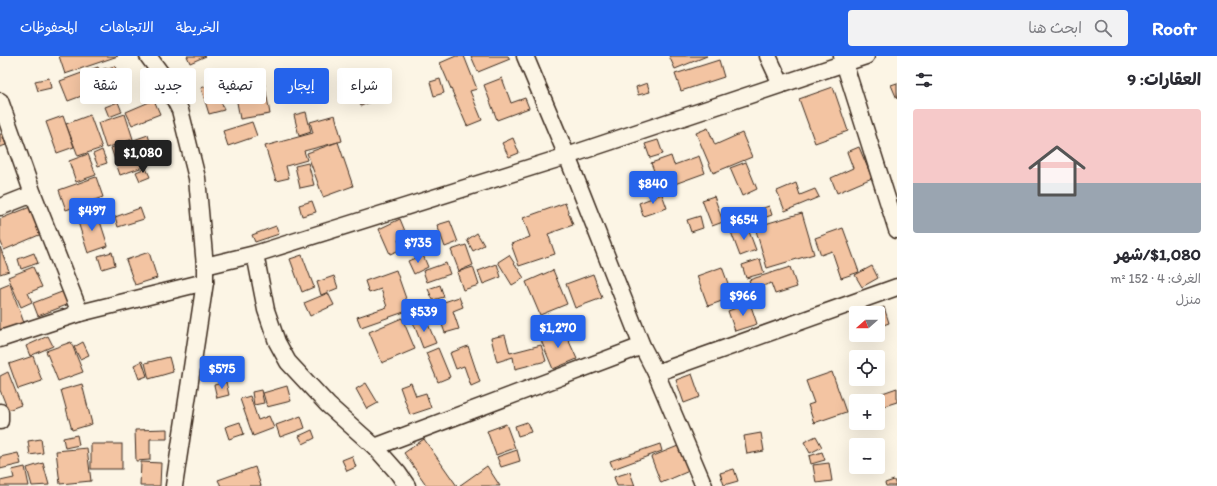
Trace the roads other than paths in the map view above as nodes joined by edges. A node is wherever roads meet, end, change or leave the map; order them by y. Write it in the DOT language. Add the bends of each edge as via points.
graph roads {
  1 [pos="148,56"];
  2 [pos="525,56"];
  3 [pos="768,56"];
  4 [pos="866,56"];
  5 [pos="843,59"];
  6 [pos="781,84"];
  7 [pos="0,101"];
  8 [pos="567,156"];
  9 [pos="33,194"];
  10 [pos="0,207"];
  11 [pos="897,230"];
  12 [pos="254,254"];
  13 [pos="205,274"];
  14 [pos="897,287"];
  15 [pos="80,313"];
  16 [pos="0,339"];
  17 [pos="642,346"];
  18 [pos="656,373"];
  19 [pos="0,412"];
  20 [pos="0,421"];
  21 [pos="375,448"];
  22 [pos="174,486"];
  23 [pos="407,486"];
  24 [pos="704,486"];
  1 -- 13 [label="street" via="162,75 180,110 197,178"];
  2 -- 8 [label="street"];
  3 -- 6 [label="street"];
  4 -- 5 [label="street"];
  5 -- 6 [label="street"];
  5 -- 11 [label="street"];
  6 -- 8 [label="street"];
  7 -- 9 [label="street"];
  8 -- 12 [label="street"];
  8 -- 17 [label="street"];
  9 -- 10 [label="street"];
  9 -- 15 [label="street"];
  12 -- 13 [label="street"];
  12 -- 21 [label="street" via="266,310 277,342 288,362 328,405"];
  13 -- 15 [label="street"];
  13 -- 22 [label="street"];
  14 -- 18 [label="street"];
  15 -- 16 [label="street"];
  17 -- 18 [label="street"];
  17 -- 21 [label="street"];
  18 -- 24 [label="street"];
  19 -- 20 [label="street"];
  21 -- 23 [label="street"];
}
